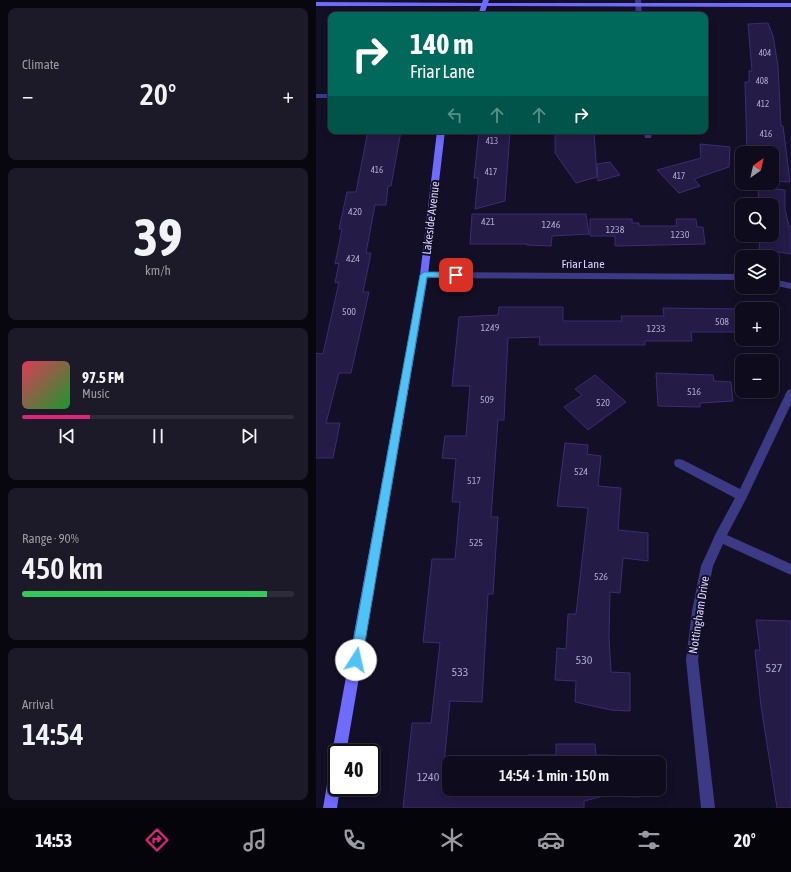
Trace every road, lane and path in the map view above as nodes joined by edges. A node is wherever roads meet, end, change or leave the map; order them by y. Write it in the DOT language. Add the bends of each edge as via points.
graph roads {
  1 [pos="486,2"];
  2 [pos="638,3"];
  3 [pos="316,4"];
  4 [pos="791,5"];
  5 [pos="483,12"];
  6 [pos="316,96"];
  7 [pos="328,96"];
  8 [pos="441,134"];
  9 [pos="424,275"];
  10 [pos="735,277"];
  11 [pos="779,283"];
  12 [pos="791,286"];
  13 [pos="791,393"];
  14 [pos="679,463"];
  15 [pos="742,496"];
  16 [pos="720,537"];
  17 [pos="791,570"];
  18 [pos="342,744"];
  19 [pos="332,796"];
  20 [pos="330,808"];
  21 [pos="708,808"];
  1 -- 2 [label="street"];
  1 -- 3 [label="street"];
  1 -- 5 [label="street"];
  2 -- 4 [label="street"];
  6 -- 7 [label="street"];
  8 -- 9 [label="street, Lakeside Avenue"];
  9 -- 10 [label="street, Friar Lane"];
  9 -- 18 [label="street, Lakeside Avenue"];
  11 -- 12 [label="street"];
  13 -- 15 [label="street, Nottingham Drive"];
  14 -- 15 [label="street"];
  15 -- 16 [label="street, Nottingham Drive"];
  16 -- 17 [label="street"];
  16 -- 21 [label="street, Nottingham Drive" via="707,566 692,660"];
  19 -- 20 [label="street"];
}
